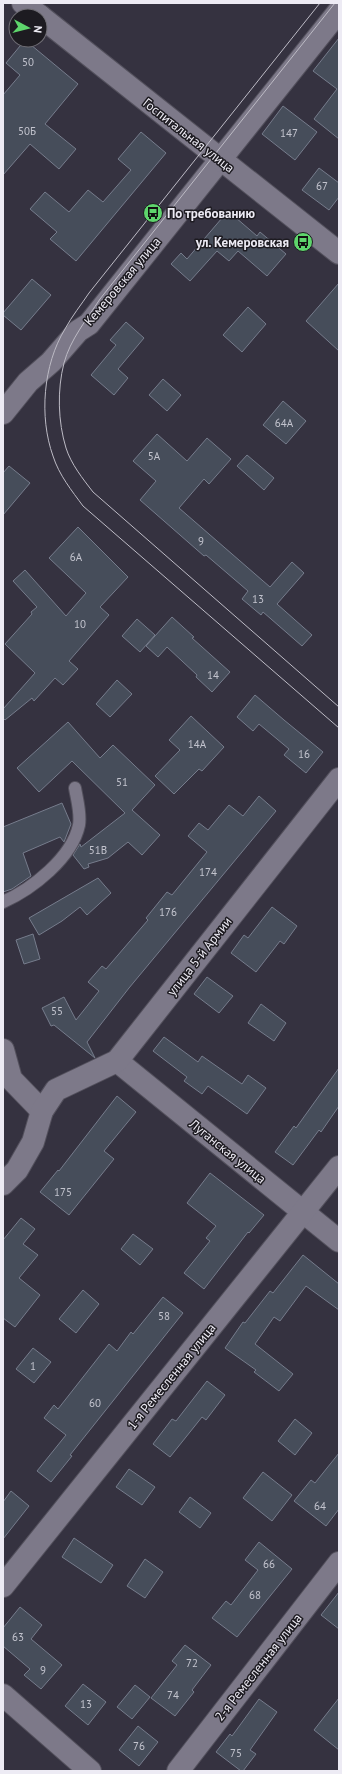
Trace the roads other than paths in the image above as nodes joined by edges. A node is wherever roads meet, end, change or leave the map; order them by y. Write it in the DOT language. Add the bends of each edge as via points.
graph roads {
  1 [pos="339,11"];
  2 [pos="48,22"];
  3 [pos="222,159"];
  4 [pos="339,253"];
  5 [pos="3,413"];
  6 [pos="339,779"];
  7 [pos="75,788"];
  8 [pos="3,902"];
  9 [pos="3,1050"];
  10 [pos="117,1061"];
  11 [pos="7,1080"];
  12 [pos="42,1111"];
  13 [pos="339,1167"];
  14 [pos="3,1184"];
  15 [pos="302,1212"];
  16 [pos="339,1241"];
  17 [pos="339,1563"];
  18 [pos="3,1586"];
  19 [pos="6,1702"];
  20 [pos="90,1771"];
  21 [pos="178,1771"];
  1 -- 3 [label="street, Кемеровская улица"];
  2 -- 3 [label="street, Госпитальная улица" via="204,148"];
  3 -- 4 [label="street, Госпитальная улица"];
  3 -- 5 [label="street, Кемеровская улица" via="89,324 78,331 51,362 28,382"];
  6 -- 10 [label="street, улица 5-й Армии"];
  7 -- 8 [label="lane" via="79,809 79,824 75,837 61,859 38,880 20,894"];
  9 -- 11 [label="street"];
  10 -- 12 [label="street, улица 5-й Армии" via="56,1090"];
  10 -- 15 [label="street, Луганская улица"];
  11 -- 12 [label="street"];
  12 -- 14 [label="street, улица 5-й Армии" via="33,1142 17,1170"];
  13 -- 15 [label="street, 1-я Ремесленная улица"];
  15 -- 16 [label="street, Луганская улица"];
  15 -- 18 [label="street, 1-я Ремесленная улица"];
  17 -- 21 [label="street, 2-я Ремесленная улица"];
  19 -- 20 [label="street"];
}
